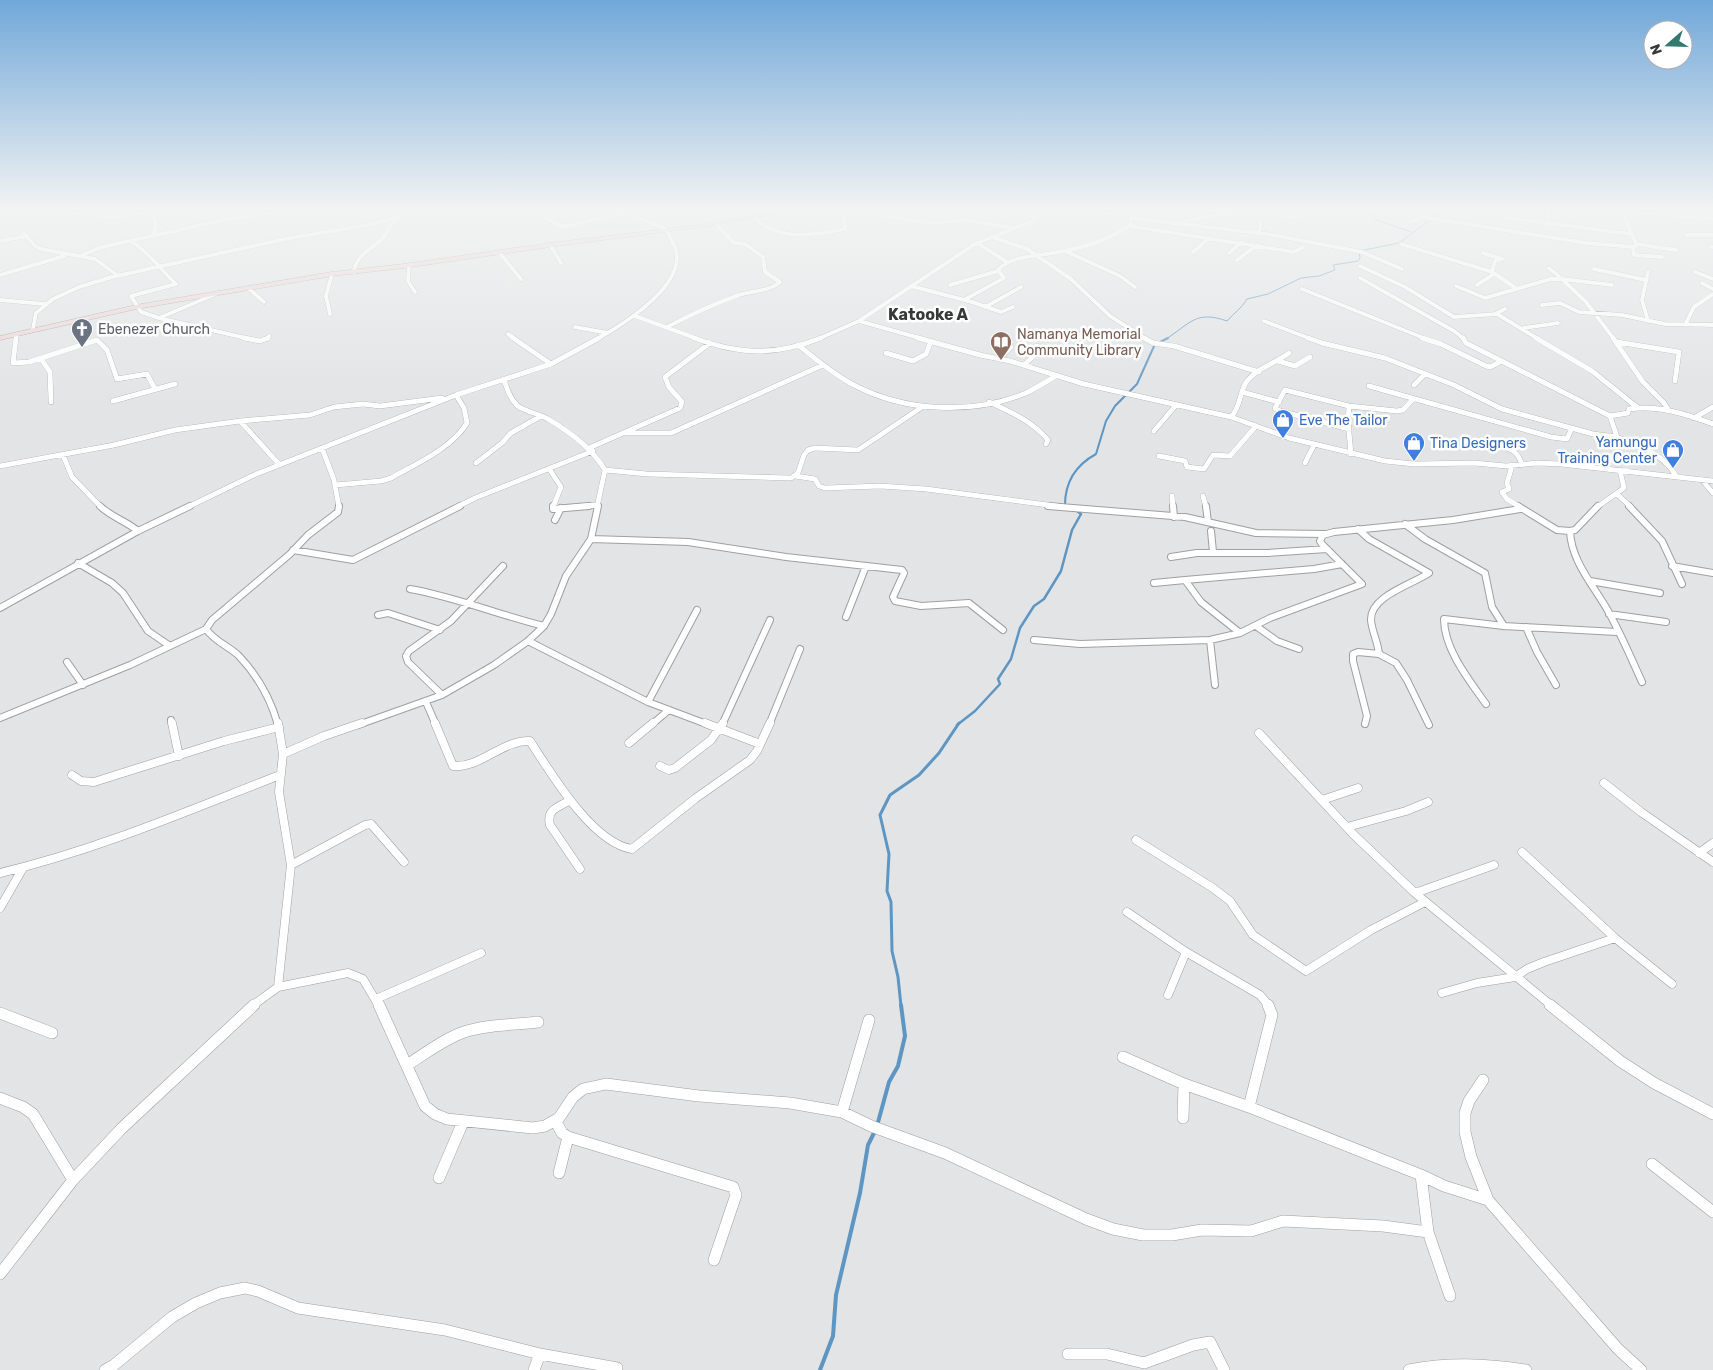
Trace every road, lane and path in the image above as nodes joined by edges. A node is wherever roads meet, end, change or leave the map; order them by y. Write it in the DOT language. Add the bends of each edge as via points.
graph roads {
  1 [pos="113,272"];
  2 [pos="131,272"];
  3 [pos="164,272"];
  4 [pos="354,272"];
  5 [pos="409,272"];
  6 [pos="516,272"];
  7 [pos="673,272"];
  8 [pos="765,272"];
  9 [pos="933,272"];
  10 [pos="995,272"];
  11 [pos="999,272"];
  12 [pos="1061,272"];
  13 [pos="1111,272"];
  14 [pos="1372,272"];
  15 [pos="1490,272"];
  16 [pos="1554,272"];
  17 [pos="1608,272"];
  18 [pos="1648,272"];
  19 [pos="1696,272"];
  20 [pos="1493,273"];
  21 [pos="332,274"];
  22 [pos="117,275"];
  23 [pos="1360,278"];
  24 [pos="521,279"];
  25 [pos="1562,279"];
  26 [pos="1713,279"];
  27 [pos="1646,280"];
  28 [pos="1702,282"];
  29 [pos="950,285"];
  30 [pos="1477,285"];
  31 [pos="1612,285"];
  32 [pos="911,286"];
  33 [pos="1456,286"];
  34 [pos="1021,287"];
  35 [pos="1134,287"];
  36 [pos="248,288"];
  37 [pos="1302,289"];
  38 [pos="1517,289"];
  39 [pos="1713,289"];
  40 [pos="221,292"];
  41 [pos="416,292"];
  42 [pos="1713,294"];
  43 [pos="0,300"];
  44 [pos="964,300"];
  45 [pos="264,302"];
  46 [pos="44,304"];
  47 [pos="1542,305"];
  48 [pos="136,307"];
  49 [pos="985,307"];
  50 [pos="1013,307"];
  51 [pos="1505,308"];
  52 [pos="330,314"];
  53 [pos="1495,314"];
  54 [pos="1596,314"];
  55 [pos="635,316"];
  56 [pos="159,318"];
  57 [pos="859,321"];
  58 [pos="1264,321"];
  59 [pos="1648,321"];
  60 [pos="1558,323"];
  61 [pos="1685,325"];
  62 [pos="1713,325"];
  63 [pos="575,327"];
  64 [pos="667,327"];
  65 [pos="1523,328"];
  66 [pos="33,329"];
  67 [pos="608,333"];
  68 [pos="17,334"];
  69 [pos="508,334"];
  70 [pos="269,336"];
  71 [pos="0,338"];
  72 [pos="931,341"];
  73 [pos="1617,342"];
  74 [pos="710,343"];
  75 [pos="798,345"];
  76 [pos="1037,346"];
  77 [pos="1011,347"];
  78 [pos="886,353"];
  79 [pos="1290,353"];
  80 [pos="1310,358"];
  81 [pos="40,359"];
  82 [pos="999,359"];
  83 [pos="1278,361"];
  84 [pos="1502,361"];
  85 [pos="550,364"];
  86 [pos="823,365"];
  87 [pos="1024,365"];
  88 [pos="1259,372"];
  89 [pos="1425,374"];
  90 [pos="1056,376"];
  91 [pos="504,380"];
  92 [pos="1675,381"];
  93 [pos="175,384"];
  94 [pos="1414,385"];
  95 [pos="1369,386"];
  96 [pos="155,389"];
  97 [pos="1242,392"];
  98 [pos="453,396"];
  99 [pos="1413,399"];
  100 [pos="113,400"];
  101 [pos="51,402"];
  102 [pos="988,402"];
  103 [pos="1279,402"];
  104 [pos="1176,405"];
  105 [pos="1349,406"];
  106 [pos="922,407"];
  107 [pos="1713,407"];
  108 [pos="1638,408"];
  109 [pos="1669,411"];
  110 [pos="541,416"];
  111 [pos="1610,416"];
  112 [pos="1231,417"];
  113 [pos="1694,418"];
  114 [pos="240,421"];
  115 [pos="1713,424"];
  116 [pos="1256,426"];
  117 [pos="1572,428"];
  118 [pos="1349,429"];
  119 [pos="1154,430"];
  120 [pos="624,433"];
  121 [pos="1617,437"];
  122 [pos="1046,444"];
  123 [pos="1314,445"];
  124 [pos="1497,446"];
  125 [pos="322,448"];
  126 [pos="591,450"];
  127 [pos="1351,454"];
  128 [pos="63,455"];
  129 [pos="1159,456"];
  130 [pos="476,463"];
  131 [pos="1305,463"];
  132 [pos="279,464"];
  133 [pos="1522,465"];
  134 [pos="0,466"];
  135 [pos="1512,466"];
  136 [pos="550,470"];
  137 [pos="605,470"];
  138 [pos="1620,470"];
  139 [pos="795,476"];
  140 [pos="1676,476"];
  141 [pos="1702,480"];
  142 [pos="1713,481"];
  143 [pos="335,485"];
  144 [pos="1713,493"];
  145 [pos="1618,494"];
  146 [pos="1172,496"];
  147 [pos="1203,496"];
  148 [pos="598,505"];
  149 [pos="561,508"];
  150 [pos="1520,509"];
  151 [pos="1174,516"];
  152 [pos="555,520"];
  153 [pos="1208,522"];
  154 [pos="1405,524"];
  155 [pos="1358,529"];
  156 [pos="138,531"];
  157 [pos="1211,531"];
  158 [pos="1570,531"];
  159 [pos="1325,534"];
  160 [pos="591,539"];
  161 [pos="1327,549"];
  162 [pos="293,550"];
  163 [pos="1213,552"];
  164 [pos="1171,558"];
  165 [pos="78,563"];
  166 [pos="1342,564"];
  167 [pos="502,566"];
  168 [pos="866,566"];
  169 [pos="1672,566"];
  170 [pos="1713,573"];
  171 [pos="1185,580"];
  172 [pos="1590,581"];
  173 [pos="1154,583"];
  174 [pos="1682,584"];
  175 [pos="410,589"];
  176 [pos="1660,593"];
  177 [pos="470,603"];
  178 [pos="0,608"];
  179 [pos="697,610"];
  180 [pos="1610,614"];
  181 [pos="378,615"];
  182 [pos="846,617"];
  183 [pos="770,620"];
  184 [pos="1666,622"];
  185 [pos="544,626"];
  186 [pos="1256,626"];
  187 [pos="1504,626"];
  188 [pos="1526,627"];
  189 [pos="206,629"];
  190 [pos="440,630"];
  191 [pos="1003,630"];
  192 [pos="1617,632"];
  193 [pos="1240,633"];
  194 [pos="1034,640"];
  195 [pos="1210,640"];
  196 [pos="528,641"];
  197 [pos="170,646"];
  198 [pos="800,648"];
  199 [pos="1299,649"];
  200 [pos="1380,654"];
  201 [pos="67,662"];
  202 [pos="1642,682"];
  203 [pos="83,685"];
  204 [pos="1215,685"];
  205 [pos="1556,685"];
  206 [pos="442,695"];
  207 [pos="426,702"];
  208 [pos="648,702"];
  209 [pos="1486,704"];
  210 [pos="669,710"];
  211 [pos="0,718"];
  212 [pos="171,720"];
  213 [pos="1365,724"];
  214 [pos="1430,725"];
  215 [pos="279,727"];
  216 [pos="720,730"];
  217 [pos="1260,734"];
  218 [pos="629,743"];
  219 [pos="760,744"];
  220 [pos="283,754"];
  221 [pos="179,756"];
  222 [pos="660,766"];
  223 [pos="72,775"];
  224 [pos="280,775"];
  225 [pos="1604,783"];
  226 [pos="1358,788"];
  227 [pos="1322,800"];
  228 [pos="569,801"];
  229 [pos="1428,802"];
  230 [pos="1347,827"];
  231 [pos="1136,840"];
  232 [pos="1713,843"];
  233 [pos="1522,852"];
  234 [pos="1699,853"];
  235 [pos="404,862"];
  236 [pos="1713,862"];
  237 [pos="290,865"];
  238 [pos="1494,865"];
  239 [pos="23,868"];
  240 [pos="580,870"];
  241 [pos="0,873"];
  242 [pos="1415,893"];
  243 [pos="1425,902"];
  244 [pos="0,908"];
  245 [pos="1127,912"];
  246 [pos="1615,938"];
  247 [pos="1186,952"];
  248 [pos="481,953"];
  249 [pos="1515,977"];
  250 [pos="1672,984"];
  251 [pos="278,987"];
  252 [pos="1442,993"];
  253 [pos="1168,995"];
  254 [pos="376,999"];
  255 [pos="0,1013"];
  256 [pos="870,1020"];
  257 [pos="538,1022"];
  258 [pos="52,1034"];
  259 [pos="1123,1057"];
  260 [pos="407,1066"];
  261 [pos="1483,1080"];
  262 [pos="1184,1084"];
  263 [pos="0,1098"];
  264 [pos="1249,1107"];
  265 [pos="842,1112"];
  266 [pos="1713,1114"];
  267 [pos="1183,1118"];
  268 [pos="463,1122"];
  269 [pos="556,1122"];
  270 [pos="568,1136"];
  271 [pos="1652,1164"];
  272 [pos="559,1173"];
  273 [pos="1421,1175"];
  274 [pos="439,1178"];
  275 [pos="73,1180"];
  276 [pos="1488,1200"];
  277 [pos="1713,1212"];
  278 [pos="1428,1232"];
  279 [pos="714,1260"];
  280 [pos="0,1274"];
  281 [pos="1450,1296"];
  282 [pos="540,1354"];
  283 [pos="1068,1354"];
  284 [pos="617,1368"];
  285 [pos="1638,1369"];
  286 [pos="105,1370"];
  287 [pos="534,1370"];
  288 [pos="1224,1370"];
  289 [pos="1409,1370"];
  290 [pos="1526,1370"];
  1 -- 22 [label="street"];
  2 -- 22 [label="street"];
  3 -- 48 [label="street" via="176,285 132,295"];
  4 -- 21 [label="street"];
  5 -- 41 [label="street" via="408,281"];
  6 -- 24 [label="street"];
  7 -- 55 [label="street" via="659,294"];
  8 -- 64 [label="street" via="780,282 709,306"];
  9 -- 32 [label="street"];
  10 -- 29 [label="street"];
  11 -- 44 [label="street" via="1003,279"];
  12 -- 88 [label="street" via="1110,316 1153,343 1174,346"];
  13 -- 35 [label="street"];
  14 -- 53 [label="street" via="1454,317"];
  15 -- 20 [label="street"];
  16 -- 25 [label="street"];
  17 -- 27 [label="street"];
  18 -- 27 [label="street"];
  19 -- 26 [label="street"];
  20 -- 30 [label="street"];
  20 -- 38 [label="street"];
  21 -- 36 [label="street"];
  21 -- 52 [label="street" via="326,296"];
  22 -- 46 [label="street" via="79,287"];
  23 -- 84 [label="street" via="1454,331 1466,343"];
  25 -- 31 [label="street"];
  25 -- 38 [label="street"];
  25 -- 54 [label="street"];
  27 -- 59 [label="street" via="1642,300"];
  28 -- 39 [label="street"];
  32 -- 44 [label="street"];
  32 -- 57 [label="street"];
  33 -- 38 [label="street" via="1485,298"];
  34 -- 49 [label="street"];
  36 -- 40 [label="street"];
  36 -- 45 [label="street"];
  37 -- 84 [label="street" via="1441,344 1486,366"];
  40 -- 48 [label="street"];
  40 -- 56 [label="street"];
  42 -- 61 [label="street" via="1694,307"];
  43 -- 46 [label="street"];
  44 -- 49 [label="street"];
  46 -- 66 [label="street" via="34,317"];
  47 -- 54 [label="street" via="1560,304 1579,312"];
  48 -- 56 [label="street" via="144,315"];
  48 -- 66 [label="street"];
  49 -- 50 [label="street" via="1001,312"];
  51 -- 53 [label="street"];
  53 -- 65 [label="street"];
  54 -- 59 [label="street"];
  54 -- 73 [label="street"];
  55 -- 64 [label="street"];
  55 -- 67 [label="street"];
  56 -- 70 [label="street" via="260,341"];
  57 -- 72 [label="street"];
  57 -- 75 [label="street"];
  58 -- 89 [label="street" via="1322,343 1372,354"];
  59 -- 61 [label="street"];
  60 -- 65 [label="street"];
  61 -- 62 [label="street"];
  63 -- 67 [label="street"];
  64 -- 74 [label="street"];
  65 -- 108 [label="street" via="1592,370"];
  66 -- 68 [label="street"];
  67 -- 85 [label="street"];
  68 -- 71 [label="street"];
  68 -- 81 [label="street" via="13,363"];
  69 -- 85 [label="street"];
  72 -- 78 [label="street" via="926,354 913,361"];
  72 -- 82 [label="street"];
  73 -- 92 [label="street" via="1679,352"];
  73 -- 109 [label="street" via="1645,385"];
  74 -- 75 [label="street" via="753,352"];
  74 -- 120 [label="street" via="665,377 668,387 682,402 680,408"];
  75 -- 86 [label="street"];
  76 -- 87 [label="street" via="1039,351"];
  77 -- 82 [label="street"];
  79 -- 83 [label="street"];
  80 -- 83 [label="street" via="1295,366"];
  81 -- 96 [label="street" via="97,340 107,350 117,379 147,374"];
  81 -- 101 [label="street" via="50,372"];
  82 -- 87 [label="street"];
  83 -- 88 [label="street"];
  84 -- 111 [label="street"];
  85 -- 91 [label="street"];
  86 -- 106 [label="street" via="868,392"];
  86 -- 120 [label="street" via="671,433"];
  87 -- 90 [label="street"];
  88 -- 97 [label="street" via="1247,382"];
  89 -- 94 [label="street"];
  89 -- 117 [label="street" via="1493,406"];
  90 -- 102 [label="street" via="1020,395"];
  90 -- 104 [label="street"];
  91 -- 98 [label="street"];
  91 -- 110 [label="street" via="518,406"];
  93 -- 96 [label="street"];
  95 -- 99 [label="street"];
  96 -- 100 [label="street"];
  97 -- 103 [label="street"];
  97 -- 112 [label="street" via="1236,412"];
  98 -- 114 [label="street" via="380,406 353,404 330,407 310,415"];
  98 -- 125 [label="street"];
  98 -- 143 [label="street" via="466,412 467,422 449,442 391,478"];
  99 -- 105 [label="street" via="1401,411"];
  99 -- 117 [label="street" via="1551,437 1567,439"];
  102 -- 106 [label="street"];
  102 -- 122 [label="street" via="1028,421 1045,435"];
  103 -- 105 [label="street" via="1285,390"];
  103 -- 118 [label="street" via="1275,408 1280,411"];
  104 -- 112 [label="street"];
  104 -- 119 [label="street"];
  105 -- 118 [label="street"];
  106 -- 139 [label="street" via="858,450 808,450"];
  107 -- 113 [label="street"];
  108 -- 109 [label="street"];
  108 -- 111 [label="street"];
  109 -- 113 [label="street"];
  110 -- 126 [label="street"];
  110 -- 130 [label="street" via="511,432 502,444"];
  111 -- 121 [label="street"];
  112 -- 116 [label="street"];
  113 -- 115 [label="street"];
  114 -- 128 [label="street" via="175,430"];
  114 -- 132 [label="street"];
  116 -- 123 [label="street"];
  116 -- 129 [label="street" via="1230,456 1214,454 1204,469 1187,467 1182,459"];
  117 -- 121 [label="street"];
  118 -- 127 [label="street"];
  120 -- 126 [label="street"];
  121 -- 140 [label="street" via="1653,452 1670,465"];
  123 -- 127 [label="street"];
  123 -- 131 [label="street"];
  124 -- 133 [label="street" via="1515,450"];
  125 -- 132 [label="street"];
  125 -- 143 [label="street"];
  126 -- 136 [label="street"];
  126 -- 137 [label="street"];
  127 -- 135 [label="street" via="1414,464"];
  128 -- 134 [label="street"];
  128 -- 156 [label="street" via="72,477 98,505"];
  132 -- 156 [label="street"];
  133 -- 135 [label="street"];
  133 -- 138 [label="street" via="1552,463"];
  135 -- 150 [label="street" via="1507,484 1509,489 1502,492"];
  136 -- 149 [label="street" via="561,481 561,490 553,508"];
  136 -- 162 [label="street" via="468,501 353,560"];
  137 -- 139 [label="street" via="647,474"];
  137 -- 148 [label="street"];
  138 -- 140 [label="street"];
  138 -- 145 [label="street" via="1624,488"];
  139 -- 151 [label="street" via="815,479 819,486 825,488 880,486"];
  140 -- 141 [label="street"];
  141 -- 142 [label="street"];
  141 -- 144 [label="street"];
  143 -- 162 [label="street" via="338,512"];
  145 -- 158 [label="street" via="1606,499 1575,530"];
  145 -- 169 [label="street" via="1662,541"];
  146 -- 151 [label="street"];
  147 -- 153 [label="street"];
  148 -- 149 [label="street"];
  148 -- 160 [label="street"];
  149 -- 152 [label="street"];
  150 -- 154 [label="street"];
  150 -- 158 [label="street" via="1557,530"];
  151 -- 153 [label="street"];
  153 -- 159 [label="street" via="1256,533"];
  154 -- 155 [label="street"];
  154 -- 187 [label="street" via="1485,573 1492,607"];
  155 -- 159 [label="street"];
  155 -- 200 [label="street" via="1369,539 1429,573 1376,604 1371,616"];
  156 -- 165 [label="street"];
  157 -- 163 [label="street"];
  158 -- 172 [label="street" via="1569,537"];
  159 -- 161 [label="street" via="1320,540"];
  160 -- 168 [label="street" via="716,545"];
  160 -- 185 [label="street" via="566,576"];
  161 -- 163 [label="street" via="1256,554"];
  161 -- 166 [label="street"];
  162 -- 189 [label="street" via="212,620"];
  163 -- 164 [label="street"];
  165 -- 178 [label="street"];
  165 -- 197 [label="street" via="117,588 148,631"];
  166 -- 171 [label="street" via="1314,570"];
  166 -- 186 [label="street" via="1362,584"];
  167 -- 177 [label="street"];
  168 -- 182 [label="street"];
  168 -- 191 [label="street" via="904,571 893,597 895,601 921,606 969,603"];
  169 -- 170 [label="street"];
  169 -- 174 [label="street"];
  171 -- 173 [label="street"];
  171 -- 193 [label="street" via="1208,609 1227,620"];
  172 -- 176 [label="street"];
  172 -- 180 [label="street"];
  175 -- 177 [label="street"];
  177 -- 185 [label="street" via="503,616"];
  177 -- 190 [label="street"];
  179 -- 208 [label="street"];
  180 -- 184 [label="street"];
  180 -- 192 [label="street"];
  181 -- 190 [label="street" via="388,613"];
  183 -- 216 [label="street"];
  185 -- 196 [label="street"];
  186 -- 193 [label="street"];
  186 -- 199 [label="street" via="1276,640"];
  187 -- 188 [label="street"];
  187 -- 209 [label="street" via="1443,620 1462,670"];
  188 -- 192 [label="street"];
  188 -- 205 [label="street" via="1536,652"];
  189 -- 197 [label="street"];
  189 -- 215 [label="street" via="212,638 238,656 248,668 272,704"];
  190 -- 206 [label="street" via="409,651 406,659"];
  192 -- 202 [label="street"];
  193 -- 195 [label="street"];
  194 -- 195 [label="street" via="1080,644"];
  195 -- 204 [label="street"];
  196 -- 206 [label="street"];
  196 -- 208 [label="street"];
  197 -- 203 [label="street"];
  198 -- 219 [label="street"];
  200 -- 213 [label="street" via="1353,654 1367,716"];
  200 -- 214 [label="street" via="1398,666"];
  201 -- 203 [label="street"];
  203 -- 211 [label="street"];
  206 -- 207 [label="street"];
  207 -- 220 [label="street" via="324,736"];
  207 -- 228 [label="street" via="453,766 464,766 527,740 533,743"];
  208 -- 210 [label="street"];
  210 -- 216 [label="street"];
  210 -- 218 [label="street"];
  212 -- 221 [label="street"];
  215 -- 220 [label="street"];
  215 -- 221 [label="street"];
  216 -- 219 [label="street"];
  216 -- 222 [label="street" via="675,768 669,770"];
  217 -- 227 [label="street"];
  219 -- 228 [label="street" via="742,767 696,798 632,849 600,832"];
  220 -- 224 [label="street"];
  221 -- 223 [label="street" via="94,782 81,781"];
  224 -- 237 [label="street"];
  224 -- 239 [label="street" via="97,845"];
  225 -- 234 [label="street"];
  226 -- 227 [label="street"];
  227 -- 230 [label="street"];
  228 -- 240 [label="street" via="552,811 548,818"];
  229 -- 230 [label="street"];
  230 -- 242 [label="street"];
  231 -- 243 [label="street" via="1214,888 1230,901 1253,935 1306,971 1371,930"];
  232 -- 234 [label="street"];
  233 -- 246 [label="street"];
  234 -- 236 [label="street"];
  235 -- 237 [label="street" via="371,824"];
  237 -- 251 [label="street"];
  238 -- 242 [label="street"];
  239 -- 241 [label="street"];
  239 -- 244 [label="street"];
  242 -- 243 [label="street"];
  243 -- 249 [label="street"];
  245 -- 247 [label="street"];
  246 -- 249 [label="street" via="1544,962"];
  246 -- 250 [label="street"];
  247 -- 253 [label="street"];
  247 -- 264 [label="street" via="1260,995 1270,1007 1272,1015"];
  248 -- 254 [label="street"];
  249 -- 252 [label="street"];
  249 -- 266 [label="street" via="1620,1062"];
  251 -- 254 [label="street" via="348,973 363,979"];
  251 -- 275 [label="street" via="178,1074"];
  254 -- 260 [label="street"];
  255 -- 258 [label="street"];
  256 -- 265 [label="street"];
  257 -- 260 [label="street" via="464,1032"];
  259 -- 262 [label="street"];
  260 -- 268 [label="street" via="425,1106 435,1114"];
  261 -- 276 [label="street" via="1469,1101 1465,1132"];
  262 -- 264 [label="street"];
  262 -- 267 [label="street"];
  263 -- 275 [label="street" via="33,1114"];
  264 -- 273 [label="street"];
  265 -- 269 [label="street" via="790,1103 606,1084 580,1091"];
  265 -- 278 [label="street" via="945,1153 1113,1229 1143,1235 1172,1235 1202,1230 1251,1230 1283,1221 1383,1226"];
  268 -- 269 [label="street" via="533,1128"];
  268 -- 274 [label="street"];
  269 -- 270 [label="street" via="562,1133"];
  270 -- 272 [label="street"];
  270 -- 279 [label="street" via="733,1188 736,1195"];
  271 -- 277 [label="street"];
  273 -- 276 [label="street"];
  273 -- 278 [label="street"];
  275 -- 280 [label="street"];
  276 -- 285 [label="street"];
  278 -- 281 [label="street"];
  282 -- 284 [label="street"];
  282 -- 286 [label="street" via="444,1330 298,1308 245,1288 220,1293 172,1317"];
  282 -- 287 [label="street"];
  283 -- 288 [label="street" via="1107,1354 1144,1363 1210,1342"];
  289 -- 290 [label="street" via="1437,1364 1481,1363"];
}
